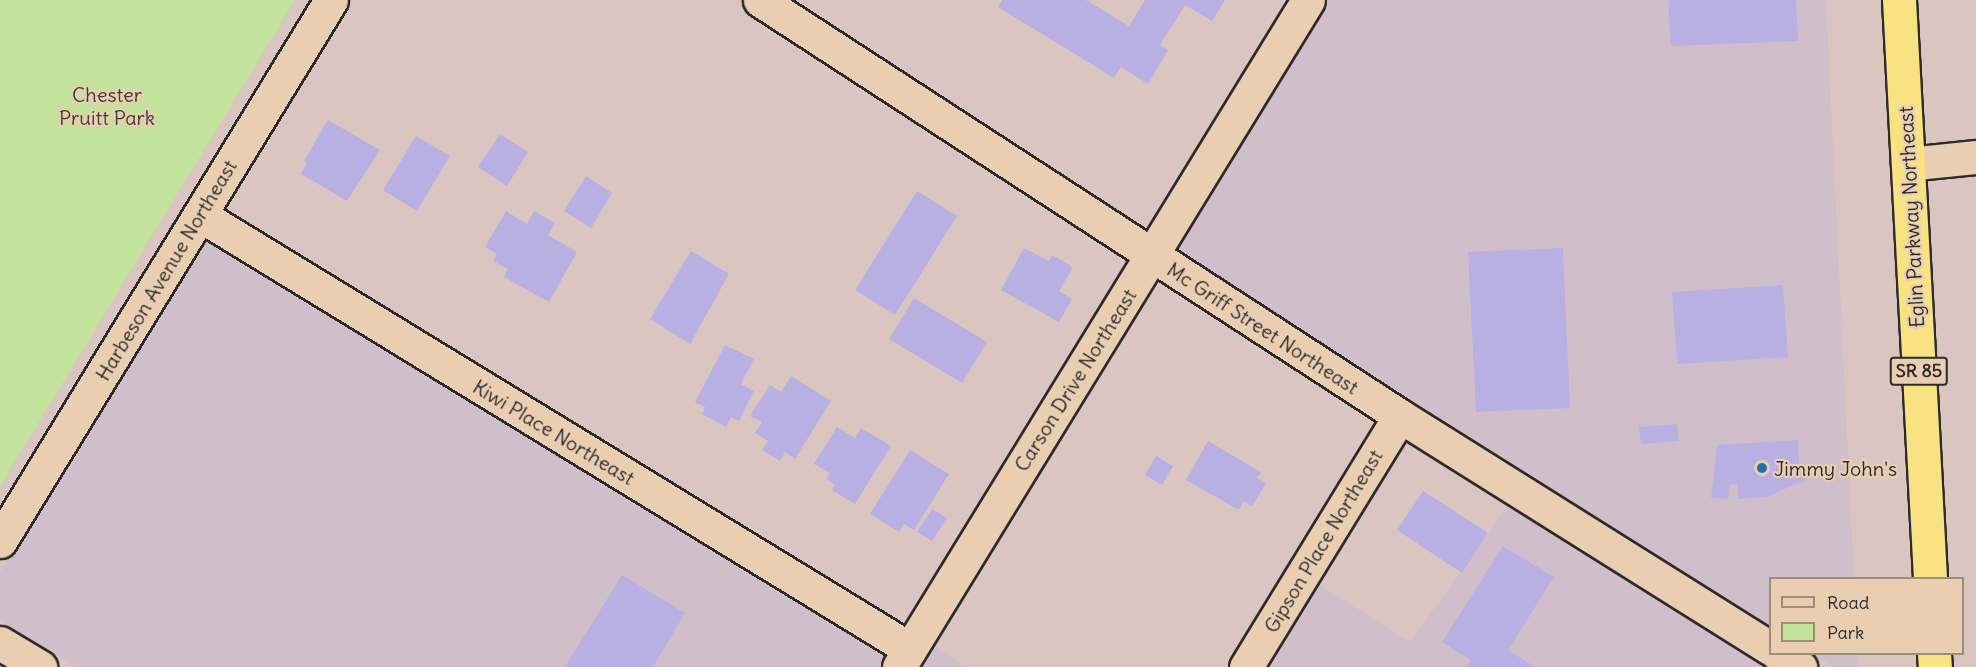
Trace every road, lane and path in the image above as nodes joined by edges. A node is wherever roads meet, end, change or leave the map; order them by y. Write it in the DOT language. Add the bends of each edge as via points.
graph roads {
  1 [pos="331,0"];
  2 [pos="760,0"];
  3 [pos="1308,0"];
  4 [pos="1899,0"];
  5 [pos="1976,158"];
  6 [pos="1908,164"];
  7 [pos="200,215"];
  8 [pos="1151,256"];
  9 [pos="1400,416"];
  10 [pos="0,541"];
  11 [pos="1930,577"];
  12 [pos="0,642"];
  13 [pos="1769,647"];
  14 [pos="1780,655"];
  15 [pos="904,658"];
  16 [pos="40,667"];
  17 [pos="1246,667"];
  18 [pos="1800,667"];
  1 -- 7 [label="street, Harbeson Avenue Northeast"];
  2 -- 8 [label="street, Mc Griff Street Northeast"];
  3 -- 8 [label="street, Carson Drive Northeast"];
  4 -- 6 [label="highway, Eglin Parkway Northeast / SR 85"];
  5 -- 6 [label="street"];
  6 -- 11 [label="highway, Eglin Parkway Northeast / SR 85"];
  7 -- 10 [label="street, Harbeson Avenue Northeast"];
  7 -- 15 [label="street, Kiwi Place Northeast"];
  8 -- 9 [label="street, Mc Griff Street Northeast"];
  8 -- 15 [label="street, Carson Drive Northeast"];
  9 -- 13 [label="street, Mc Griff Street Northeast"];
  9 -- 17 [label="street, Gipson Place Northeast"];
  12 -- 16 [label="street"];
  14 -- 18 [label="street"];
}
